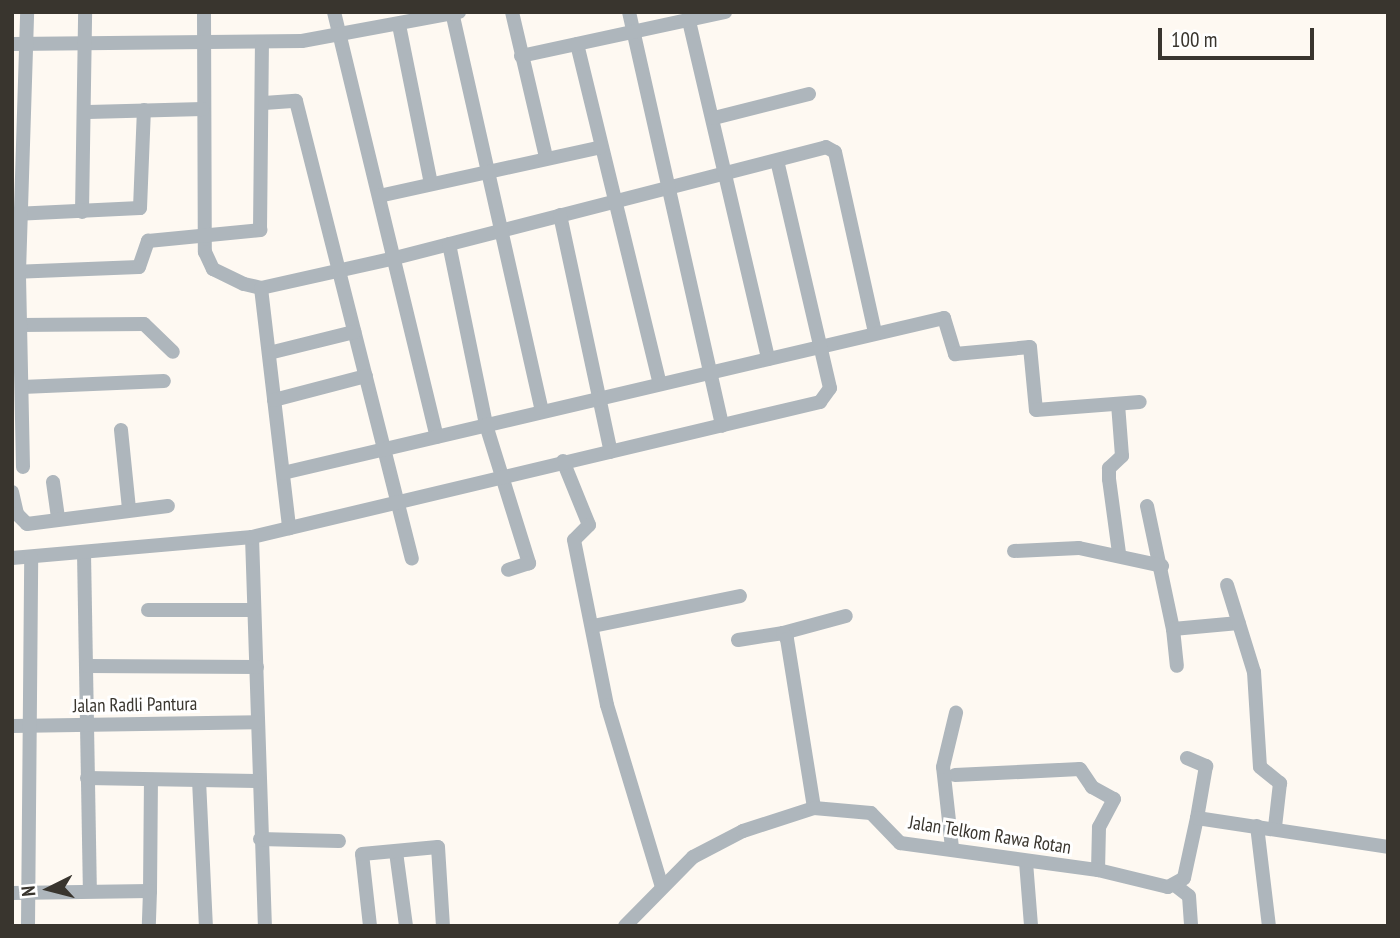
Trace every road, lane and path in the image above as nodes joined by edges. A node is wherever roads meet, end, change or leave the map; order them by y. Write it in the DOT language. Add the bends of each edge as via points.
graph roads {
  1 [pos="27,12"];
  2 [pos="85,12"];
  3 [pos="205,12"];
  4 [pos="334,12"];
  5 [pos="512,12"];
  6 [pos="629,12"];
  7 [pos="725,12"];
  8 [pos="454,13"];
  9 [pos="689,21"];
  10 [pos="398,25"];
  11 [pos="633,33"];
  12 [pos="340,38"];
  13 [pos="85,43"];
  14 [pos="262,43"];
  15 [pos="20,44"];
  16 [pos="203,44"];
  17 [pos="577,44"];
  18 [pos="521,56"];
  19 [pos="809,94"];
  20 [pos="264,103"];
  21 [pos="203,109"];
  22 [pos="144,110"];
  23 [pos="88,112"];
  24 [pos="714,118"];
  25 [pos="601,147"];
  26 [pos="546,157"];
  27 [pos="777,161"];
  28 [pos="487,172"];
  29 [pos="726,174"];
  30 [pos="431,183"];
  31 [pos="669,186"];
  32 [pos="379,196"];
  33 [pos="614,201"];
  34 [pos="82,212"];
  35 [pos="16,214"];
  36 [pos="560,215"];
  37 [pos="504,230"];
  38 [pos="203,235"];
  39 [pos="449,244"];
  40 [pos="395,258"];
  41 [pos="338,271"];
  42 [pos="15,272"];
  43 [pos="261,288"];
  44 [pos="20,325"];
  45 [pos="354,332"];
  46 [pos="875,332"];
  47 [pos="821,345"];
  48 [pos="173,352"];
  49 [pos="269,353"];
  50 [pos="768,359"];
  51 [pos="709,371"];
  52 [pos="366,376"];
  53 [pos="164,382"];
  54 [pos="660,384"];
  55 [pos="22,387"];
  56 [pos="599,397"];
  57 [pos="274,400"];
  58 [pos="1140,402"];
  59 [pos="1118,404"];
  60 [pos="542,410"];
  61 [pos="486,425"];
  62 [pos="722,426"];
  63 [pos="121,430"];
  64 [pos="22,437"];
  65 [pos="437,437"];
  66 [pos="386,450"];
  67 [pos="611,452"];
  68 [pos="563,461"];
  69 [pos="23,467"];
  70 [pos="283,473"];
  71 [pos="502,480"];
  72 [pos="53,482"];
  73 [pos="12,492"];
  74 [pos="401,505"];
  75 [pos="168,506"];
  76 [pos="1147,506"];
  77 [pos="129,509"];
  78 [pos="58,519"];
  79 [pos="289,528"];
  80 [pos="252,537"];
  81 [pos="1014,551"];
  82 [pos="84,553"];
  83 [pos="1119,553"];
  84 [pos="31,557"];
  85 [pos="12,558"];
  86 [pos="412,559"];
  87 [pos="1161,566"];
  88 [pos="508,570"];
  89 [pos="1227,585"];
  90 [pos="740,596"];
  91 [pos="148,610"];
  92 [pos="254,610"];
  93 [pos="846,616"];
  94 [pos="1239,623"];
  95 [pos="593,626"];
  96 [pos="1173,629"];
  97 [pos="783,633"];
  98 [pos="738,640"];
  99 [pos="87,666"];
  100 [pos="1177,666"];
  101 [pos="257,667"];
  102 [pos="956,713"];
  103 [pos="257,722"];
  104 [pos="88,724"];
  105 [pos="12,726"];
  106 [pos="29,727"];
  107 [pos="1187,758"];
  108 [pos="955,775"];
  109 [pos="87,778"];
  110 [pos="151,780"];
  111 [pos="199,780"];
  112 [pos="258,781"];
  113 [pos="814,808"];
  114 [pos="1197,818"];
  115 [pos="1257,827"];
  116 [pos="1275,827"];
  117 [pos="260,839"];
  118 [pos="339,841"];
  119 [pos="951,848"];
  120 [pos="1388,848"];
  121 [pos="396,852"];
  122 [pos="1026,862"];
  123 [pos="1098,870"];
  124 [pos="661,884"];
  125 [pos="1176,886"];
  126 [pos="90,890"];
  127 [pos="150,891"];
  128 [pos="12,893"];
  129 [pos="28,893"];
  130 [pos="28,926"];
  131 [pos="149,926"];
  132 [pos="206,926"];
  133 [pos="265,926"];
  134 [pos="370,926"];
  135 [pos="406,926"];
  136 [pos="443,926"];
  137 [pos="625,926"];
  138 [pos="1031,926"];
  139 [pos="1191,926"];
  140 [pos="1269,926"];
  1 -- 15 [label="street"];
  2 -- 13 [label="street"];
  3 -- 16 [label="street"];
  4 -- 12 [label="street"];
  5 -- 18 [label="street"];
  6 -- 11 [label="street"];
  7 -- 9 [label="street"];
  8 -- 10 [label="street"];
  8 -- 28 [label="street"];
  9 -- 11 [label="street"];
  9 -- 24 [label="street"];
  10 -- 12 [label="street"];
  10 -- 30 [label="street"];
  11 -- 17 [label="street"];
  11 -- 31 [label="street"];
  12 -- 14 [label="street"];
  12 -- 32 [label="street"];
  13 -- 15 [label="street"];
  13 -- 16 [label="street"];
  13 -- 23 [label="street"];
  14 -- 16 [label="street"];
  14 -- 20 [label="street"];
  15 -- 35 [label="street"];
  16 -- 21 [label="street"];
  17 -- 18 [label="street"];
  17 -- 25 [label="street"];
  18 -- 26 [label="street"];
  19 -- 24 [label="street"];
  20 -- 38 [label="street" via="262,226"];
  20 -- 41 [label="street" via="296,101"];
  21 -- 22 [label="street"];
  21 -- 38 [label="street"];
  22 -- 23 [label="street"];
  22 -- 34 [label="street" via="140,208"];
  23 -- 34 [label="street"];
  24 -- 29 [label="street"];
  25 -- 26 [label="street"];
  25 -- 33 [label="street"];
  26 -- 28 [label="street"];
  27 -- 29 [label="street"];
  27 -- 46 [label="street" via="826,147 835,152"];
  27 -- 47 [label="street"];
  28 -- 30 [label="street"];
  28 -- 37 [label="street"];
  29 -- 31 [label="street"];
  29 -- 50 [label="street"];
  30 -- 32 [label="street"];
  31 -- 33 [label="street"];
  31 -- 51 [label="street"];
  32 -- 40 [label="street"];
  33 -- 36 [label="street"];
  33 -- 54 [label="street"];
  34 -- 35 [label="street"];
  35 -- 42 [label="street"];
  36 -- 37 [label="street"];
  36 -- 56 [label="street"];
  37 -- 39 [label="street"];
  37 -- 60 [label="street"];
  38 -- 42 [label="street" via="145,242 141,266"];
  38 -- 43 [label="street" via="214,269"];
  39 -- 40 [label="street"];
  39 -- 61 [label="street"];
  40 -- 41 [label="street"];
  40 -- 65 [label="street"];
  41 -- 43 [label="street"];
  41 -- 45 [label="street"];
  42 -- 44 [label="street"];
  43 -- 49 [label="street"];
  44 -- 48 [label="street" via="146,325"];
  44 -- 55 [label="street"];
  45 -- 49 [label="street"];
  45 -- 52 [label="street"];
  46 -- 47 [label="street"];
  46 -- 59 [label="street" via="946,318 955,354 1030,347 1036,410"];
  47 -- 50 [label="street"];
  47 -- 62 [label="street" via="826,398"];
  49 -- 57 [label="street"];
  50 -- 51 [label="street"];
  51 -- 54 [label="street"];
  51 -- 62 [label="street"];
  52 -- 57 [label="street"];
  52 -- 66 [label="street"];
  53 -- 55 [label="street"];
  54 -- 56 [label="street"];
  55 -- 64 [label="street"];
  56 -- 60 [label="street"];
  56 -- 67 [label="street"];
  57 -- 70 [label="street"];
  58 -- 59 [label="street"];
  59 -- 83 [label="street" via="1122,456 1109,468 1109,479"];
  60 -- 61 [label="street"];
  61 -- 65 [label="street"];
  61 -- 71 [label="street"];
  62 -- 67 [label="street"];
  63 -- 77 [label="street"];
  64 -- 69 [label="street"];
  65 -- 66 [label="street"];
  66 -- 70 [label="street"];
  66 -- 74 [label="street"];
  67 -- 68 [label="street"];
  68 -- 71 [label="street"];
  68 -- 95 [label="street" via="589,525 574,540"];
  70 -- 79 [label="street"];
  71 -- 74 [label="street"];
  71 -- 88 [label="street" via="530,564"];
  72 -- 78 [label="street"];
  73 -- 78 [label="street" via="17,514 27,524"];
  74 -- 79 [label="street"];
  74 -- 86 [label="street"];
  75 -- 77 [label="street"];
  76 -- 87 [label="street"];
  77 -- 78 [label="street"];
  79 -- 80 [label="street"];
  80 -- 82 [label="street"];
  80 -- 92 [label="street"];
  81 -- 83 [label="street"];
  82 -- 84 [label="street"];
  82 -- 99 [label="street"];
  83 -- 87 [label="street"];
  84 -- 85 [label="street"];
  84 -- 106 [label="street"];
  87 -- 96 [label="street"];
  89 -- 94 [label="street"];
  90 -- 95 [label="street"];
  91 -- 92 [label="street"];
  92 -- 101 [label="street"];
  93 -- 97 [label="street"];
  94 -- 96 [label="street"];
  94 -- 116 [label="street" via="1254,672 1260,767 1280,783"];
  95 -- 124 [label="street" via="607,705"];
  96 -- 100 [label="street"];
  97 -- 98 [label="street"];
  97 -- 113 [label="street"];
  99 -- 101 [label="street"];
  99 -- 104 [label="street"];
  101 -- 103 [label="street"];
  102 -- 119 [label="street" via="943,767"];
  103 -- 104 [label="street, Jalan Radli Pantura"];
  103 -- 112 [label="street"];
  104 -- 106 [label="street, Jalan Radli Pantura"];
  104 -- 109 [label="street"];
  105 -- 106 [label="street, Jalan Radli Pantura"];
  106 -- 129 [label="street"];
  107 -- 114 [label="street" via="1206,766"];
  108 -- 123 [label="street" via="1080,769 1091,787 1114,799 1100,827"];
  109 -- 110 [label="street"];
  109 -- 126 [label="street"];
  110 -- 111 [label="street"];
  110 -- 127 [label="street"];
  111 -- 112 [label="street"];
  111 -- 132 [label="street"];
  112 -- 117 [label="street"];
  113 -- 119 [label="street, Jalan Telkom Rawa Rotan" via="856,808 880,818 901,843"];
  113 -- 124 [label="street, Jalan Telkom Rawa Rotan" via="721,840"];
  114 -- 115 [label="street"];
  114 -- 125 [label="street" via="1184,878"];
  115 -- 116 [label="street"];
  115 -- 140 [label="street"];
  116 -- 120 [label="street"];
  117 -- 118 [label="street"];
  117 -- 133 [label="street"];
  119 -- 122 [label="street, Jalan Telkom Rawa Rotan"];
  121 -- 134 [label="street" via="362,854"];
  121 -- 135 [label="street"];
  121 -- 136 [label="street" via="438,847"];
  122 -- 123 [label="street, Jalan Telkom Rawa Rotan"];
  122 -- 138 [label="street"];
  123 -- 125 [label="street, Jalan Telkom Rawa Rotan"];
  124 -- 137 [label="street, Jalan Telkom Rawa Rotan"];
  125 -- 139 [label="street" via="1189,896"];
  126 -- 127 [label="street"];
  126 -- 129 [label="street"];
  127 -- 131 [label="street"];
  128 -- 129 [label="street"];
  129 -- 130 [label="street"];
}
